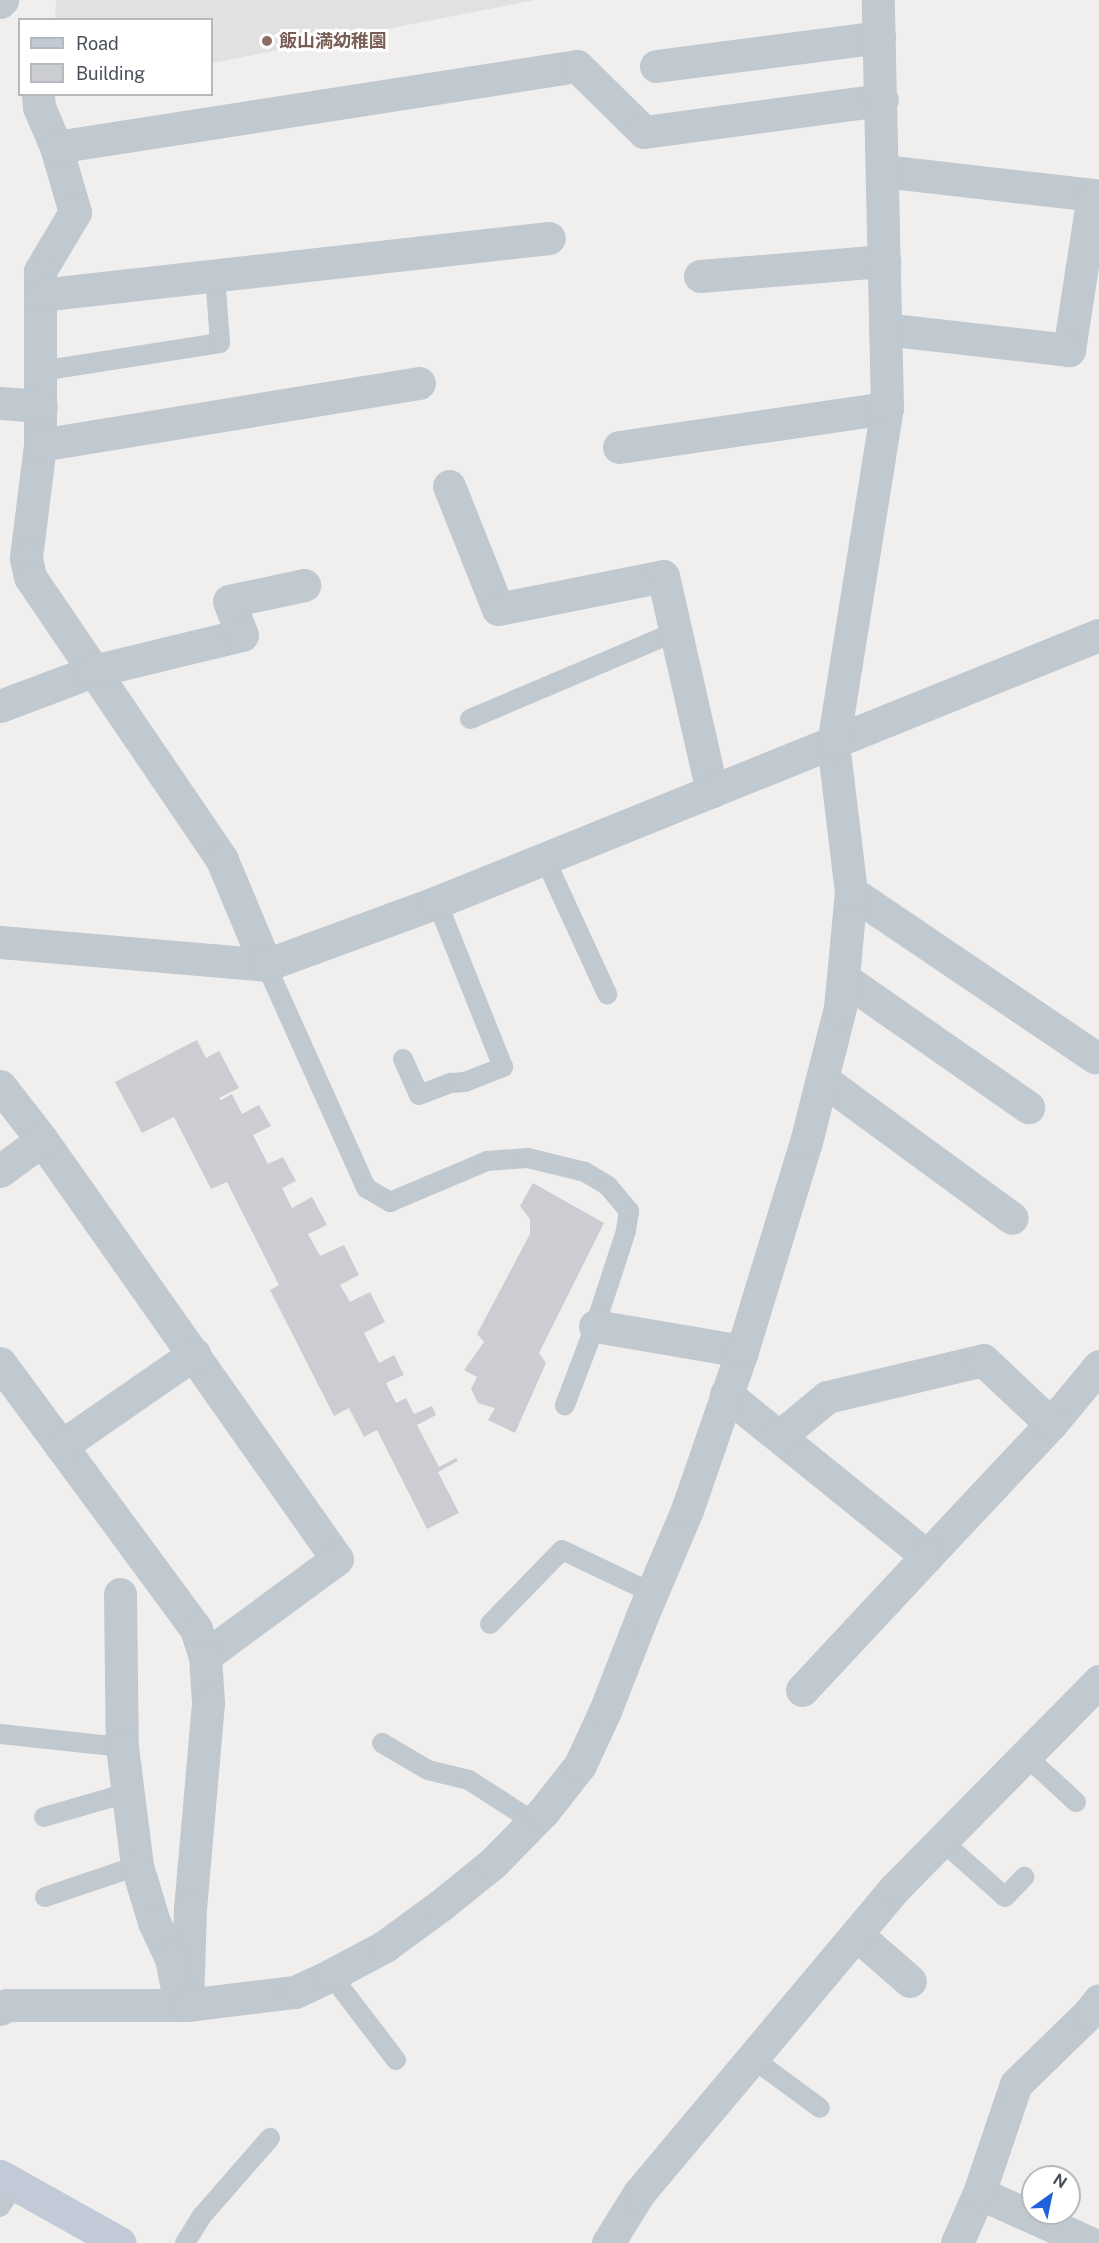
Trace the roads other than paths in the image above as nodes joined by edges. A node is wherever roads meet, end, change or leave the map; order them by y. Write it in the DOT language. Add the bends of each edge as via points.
graph roads {
  1 [pos="878,0"];
  2 [pos="879,37"];
  3 [pos="656,66"];
  4 [pos="38,96"];
  5 [pos="882,100"];
  6 [pos="56,147"];
  7 [pos="883,171"];
  8 [pos="549,238"];
  9 [pos="884,261"];
  10 [pos="215,275"];
  11 [pos="700,276"];
  12 [pos="40,294"];
  13 [pos="885,329"];
  14 [pos="41,371"];
  15 [pos="419,382"];
  16 [pos="0,403"];
  17 [pos="41,406"];
  18 [pos="887,408"];
  19 [pos="40,445"];
  20 [pos="620,447"];
  21 [pos="449,486"];
  22 [pos="304,585"];
  23 [pos="677,631"];
  24 [pos="1099,635"];
  25 [pos="93,671"];
  26 [pos="0,706"];
  27 [pos="470,719"];
  28 [pos="833,744"];
  29 [pos="712,791"];
  30 [pos="545,859"];
  31 [pos="851,892"];
  32 [pos="437,902"];
  33 [pos="0,942"];
  34 [pos="266,965"];
  35 [pos="843,978"];
  36 [pos="607,994"];
  37 [pos="1095,1057"];
  38 [pos="403,1059"];
  39 [pos="822,1079"];
  40 [pos="0,1086"];
  41 [pos="1028,1107"];
  42 [pos="42,1140"];
  43 [pos="0,1171"];
  44 [pos="1012,1218"];
  45 [pos="595,1326"];
  46 [pos="741,1351"];
  47 [pos="194,1354"];
  48 [pos="0,1363"];
  49 [pos="1099,1366"];
  50 [pos="726,1394"];
  51 [pos="565,1405"];
  52 [pos="1051,1424"];
  53 [pos="780,1436"];
  54 [pos="61,1446"];
  55 [pos="927,1556"];
  56 [pos="651,1593"];
  57 [pos="120,1594"];
  58 [pos="490,1624"];
  59 [pos="205,1656"];
  60 [pos="1099,1681"];
  61 [pos="802,1690"];
  62 [pos="0,1734"];
  63 [pos="382,1743"];
  64 [pos="122,1747"];
  65 [pos="1026,1755"];
  66 [pos="128,1793"];
  67 [pos="1076,1802"];
  68 [pos="44,1817"];
  69 [pos="534,1822"];
  70 [pos="942,1841"];
  71 [pos="137,1866"];
  72 [pos="1024,1877"];
  73 [pos="45,1898"];
  74 [pos="857,1935"];
  75 [pos="331,1975"];
  76 [pos="910,1981"];
  77 [pos="184,2005"];
  78 [pos="0,2009"];
  79 [pos="1096,2011"];
  80 [pos="752,2058"];
  81 [pos="396,2060"];
  82 [pos="820,2108"];
  83 [pos="270,2138"];
  84 [pos="5,2189"];
  85 [pos="979,2193"];
  86 [pos="120,2243"];
  87 [pos="185,2243"];
  88 [pos="608,2243"];
  89 [pos="957,2243"];
  90 [pos="1090,2243"];
  1 -- 2 [label="street"];
  2 -- 3 [label="street"];
  2 -- 5 [label="street"];
  4 -- 6 [label="street"];
  5 -- 6 [label="street" via="644,132 577,66"];
  5 -- 7 [label="street"];
  6 -- 12 [label="street" via="75,212 40,272"];
  7 -- 9 [label="street"];
  7 -- 13 [label="street" via="1093,195 1069,350"];
  8 -- 10 [label="street"];
  9 -- 11 [label="street"];
  9 -- 13 [label="street"];
  10 -- 12 [label="street"];
  10 -- 14 [label="lane" via="220,343"];
  12 -- 14 [label="street"];
  13 -- 18 [label="street"];
  14 -- 17 [label="street"];
  15 -- 19 [label="street"];
  16 -- 17 [label="street"];
  17 -- 19 [label="street"];
  18 -- 20 [label="street"];
  18 -- 28 [label="street"];
  19 -- 25 [label="street" via="26,558 30,577"];
  21 -- 23 [label="street" via="498,609 663,576"];
  22 -- 25 [label="street" via="229,601 242,636"];
  23 -- 27 [label="lane"];
  23 -- 29 [label="street"];
  24 -- 28 [label="street"];
  25 -- 26 [label="street"];
  25 -- 34 [label="street" via="222,860"];
  28 -- 29 [label="street"];
  28 -- 31 [label="street"];
  29 -- 30 [label="street"];
  30 -- 32 [label="street"];
  30 -- 36 [label="lane"];
  31 -- 35 [label="street"];
  31 -- 37 [label="street"];
  32 -- 34 [label="street"];
  32 -- 38 [label="lane" via="503,1067 419,1095"];
  33 -- 34 [label="street"];
  34 -- 45 [label="lane" via="366,1188 390,1202 487,1161 528,1158 585,1173 608,1186 629,1211"];
  35 -- 39 [label="street" via="840,1008"];
  35 -- 41 [label="street"];
  39 -- 44 [label="street"];
  39 -- 46 [label="street"];
  40 -- 42 [label="street"];
  42 -- 43 [label="street"];
  42 -- 47 [label="street"];
  45 -- 46 [label="street"];
  45 -- 51 [label="lane"];
  46 -- 50 [label="street"];
  47 -- 54 [label="street"];
  47 -- 59 [label="street" via="338,1559"];
  48 -- 54 [label="street"];
  49 -- 52 [label="street"];
  50 -- 53 [label="street"];
  50 -- 56 [label="street" via="687,1510"];
  52 -- 53 [label="street" via="983,1360 827,1397"];
  52 -- 55 [label="street"];
  53 -- 55 [label="street"];
  54 -- 59 [label="street" via="196,1629"];
  55 -- 61 [label="street"];
  56 -- 58 [label="lane" via="562,1550"];
  56 -- 69 [label="street" via="580,1765"];
  57 -- 64 [label="street"];
  59 -- 77 [label="street" via="208,1703"];
  60 -- 65 [label="street"];
  62 -- 64 [label="lane"];
  63 -- 69 [label="lane" via="428,1770 469,1780"];
  64 -- 66 [label="street"];
  65 -- 67 [label="lane"];
  65 -- 70 [label="street"];
  66 -- 68 [label="lane"];
  66 -- 71 [label="street"];
  69 -- 75 [label="street" via="493,1863 441,1905 385,1946"];
  70 -- 72 [label="lane" via="1005,1897"];
  70 -- 74 [label="street"];
  71 -- 73 [label="lane"];
  71 -- 77 [label="street"];
  74 -- 76 [label="street"];
  74 -- 80 [label="street"];
  75 -- 77 [label="street" via="295,1992"];
  75 -- 81 [label="lane"];
  77 -- 78 [label="street" via="7,2005"];
  79 -- 85 [label="street" via="1016,2084"];
  80 -- 82 [label="lane"];
  80 -- 88 [label="street" via="639,2193"];
  83 -- 87 [label="lane" via="201,2217"];
  84 -- 86 [label="street"];
  85 -- 89 [label="street"];
  85 -- 90 [label="street"];
}
